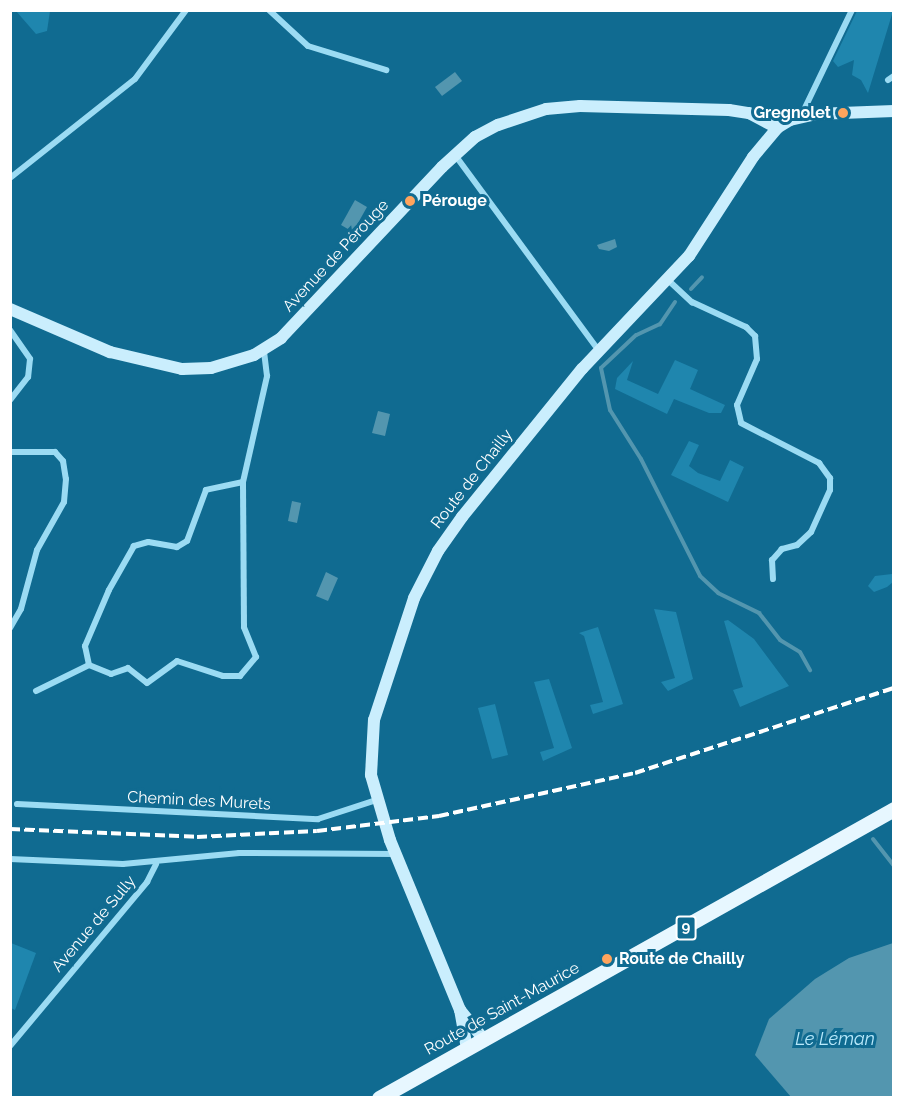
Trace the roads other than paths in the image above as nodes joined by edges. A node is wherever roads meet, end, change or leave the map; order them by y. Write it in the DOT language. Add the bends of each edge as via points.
graph roads {
  1 [pos="186,10"];
  2 [pos="269,10"];
  3 [pos="852,10"];
  4 [pos="386,70"];
  5 [pos="894,111"];
  6 [pos="801,116"];
  7 [pos="777,128"];
  8 [pos="455,155"];
  9 [pos="10,178"];
  10 [pos="668,280"];
  11 [pos="10,309"];
  12 [pos="10,330"];
  13 [pos="264,349"];
  14 [pos="598,351"];
  15 [pos="10,400"];
  16 [pos="10,452"];
  17 [pos="243,482"];
  18 [pos="773,579"];
  19 [pos="10,628"];
  20 [pos="89,665"];
  21 [pos="36,691"];
  22 [pos="376,800"];
  23 [pos="17,804"];
  24 [pos="894,809"];
  25 [pos="395,854"];
  26 [pos="10,859"];
  27 [pos="156,864"];
  28 [pos="460,1010"];
  29 [pos="484,1040"];
  30 [pos="10,1046"];
  31 [pos="467,1049"];
  32 [pos="379,1098"];
  1 -- 9 [label="street" via="135,79"];
  2 -- 4 [label="street" via="308,46"];
  3 -- 6 [label="street"];
  5 -- 6 [label="street, Route de Chailly"];
  6 -- 7 [label="street, Route de Chailly"];
  7 -- 8 [label="street, Avenue de Pérouge" via="749,112 580,106 521,115 475,138"];
  7 -- 10 [label="street, Route de Chailly" via="753,157 702,240"];
  8 -- 13 [label="street, Avenue de Pérouge" via="300,319"];
  8 -- 14 [label="street"];
  10 -- 14 [label="street, Route de Chailly"];
  10 -- 18 [label="street" via="692,302 746,327 755,336 757,359 737,405 741,423 819,463 830,478 830,490 810,532 772,560"];
  11 -- 13 [label="street, Avenue de Pérouge" via="110,352 182,369 237,362"];
  12 -- 15 [label="street" via="30,358 28,377"];
  13 -- 17 [label="street" via="267,376"];
  14 -- 22 [label="street, Route de Chailly" via="462,517 429,566 406,618 374,720 370,759"];
  16 -- 19 [label="street" via="54,452 63,461 66,479 64,502 36,550 21,609"];
  17 -- 20 [label="street" via="206,490 187,541 177,547 148,542 134,546 85,646"];
  17 -- 20 [label="street" via="244,627 256,657 249,669 240,676 224,676 177,661 147,683 128,668 111,674"];
  20 -- 21 [label="street"];
  22 -- 23 [label="street, Chemin des Murets" via="318,819"];
  22 -- 25 [label="street, Route de Chailly"];
  24 -- 29 [label="main road, Route de Saint-Maurice / 9"];
  25 -- 27 [label="street" via="239,854"];
  25 -- 28 [label="street, Route de Chailly"];
  26 -- 27 [label="street"];
  27 -- 30 [label="street, Avenue de Sully" via="147,882"];
  28 -- 29 [label="street, Route de Chailly"];
  28 -- 31 [label="street, Route de Chailly"];
  29 -- 31 [label="main road, Route de Saint-Maurice / 9"];
  31 -- 32 [label="main road, Route de Saint-Maurice / 9"];
}
